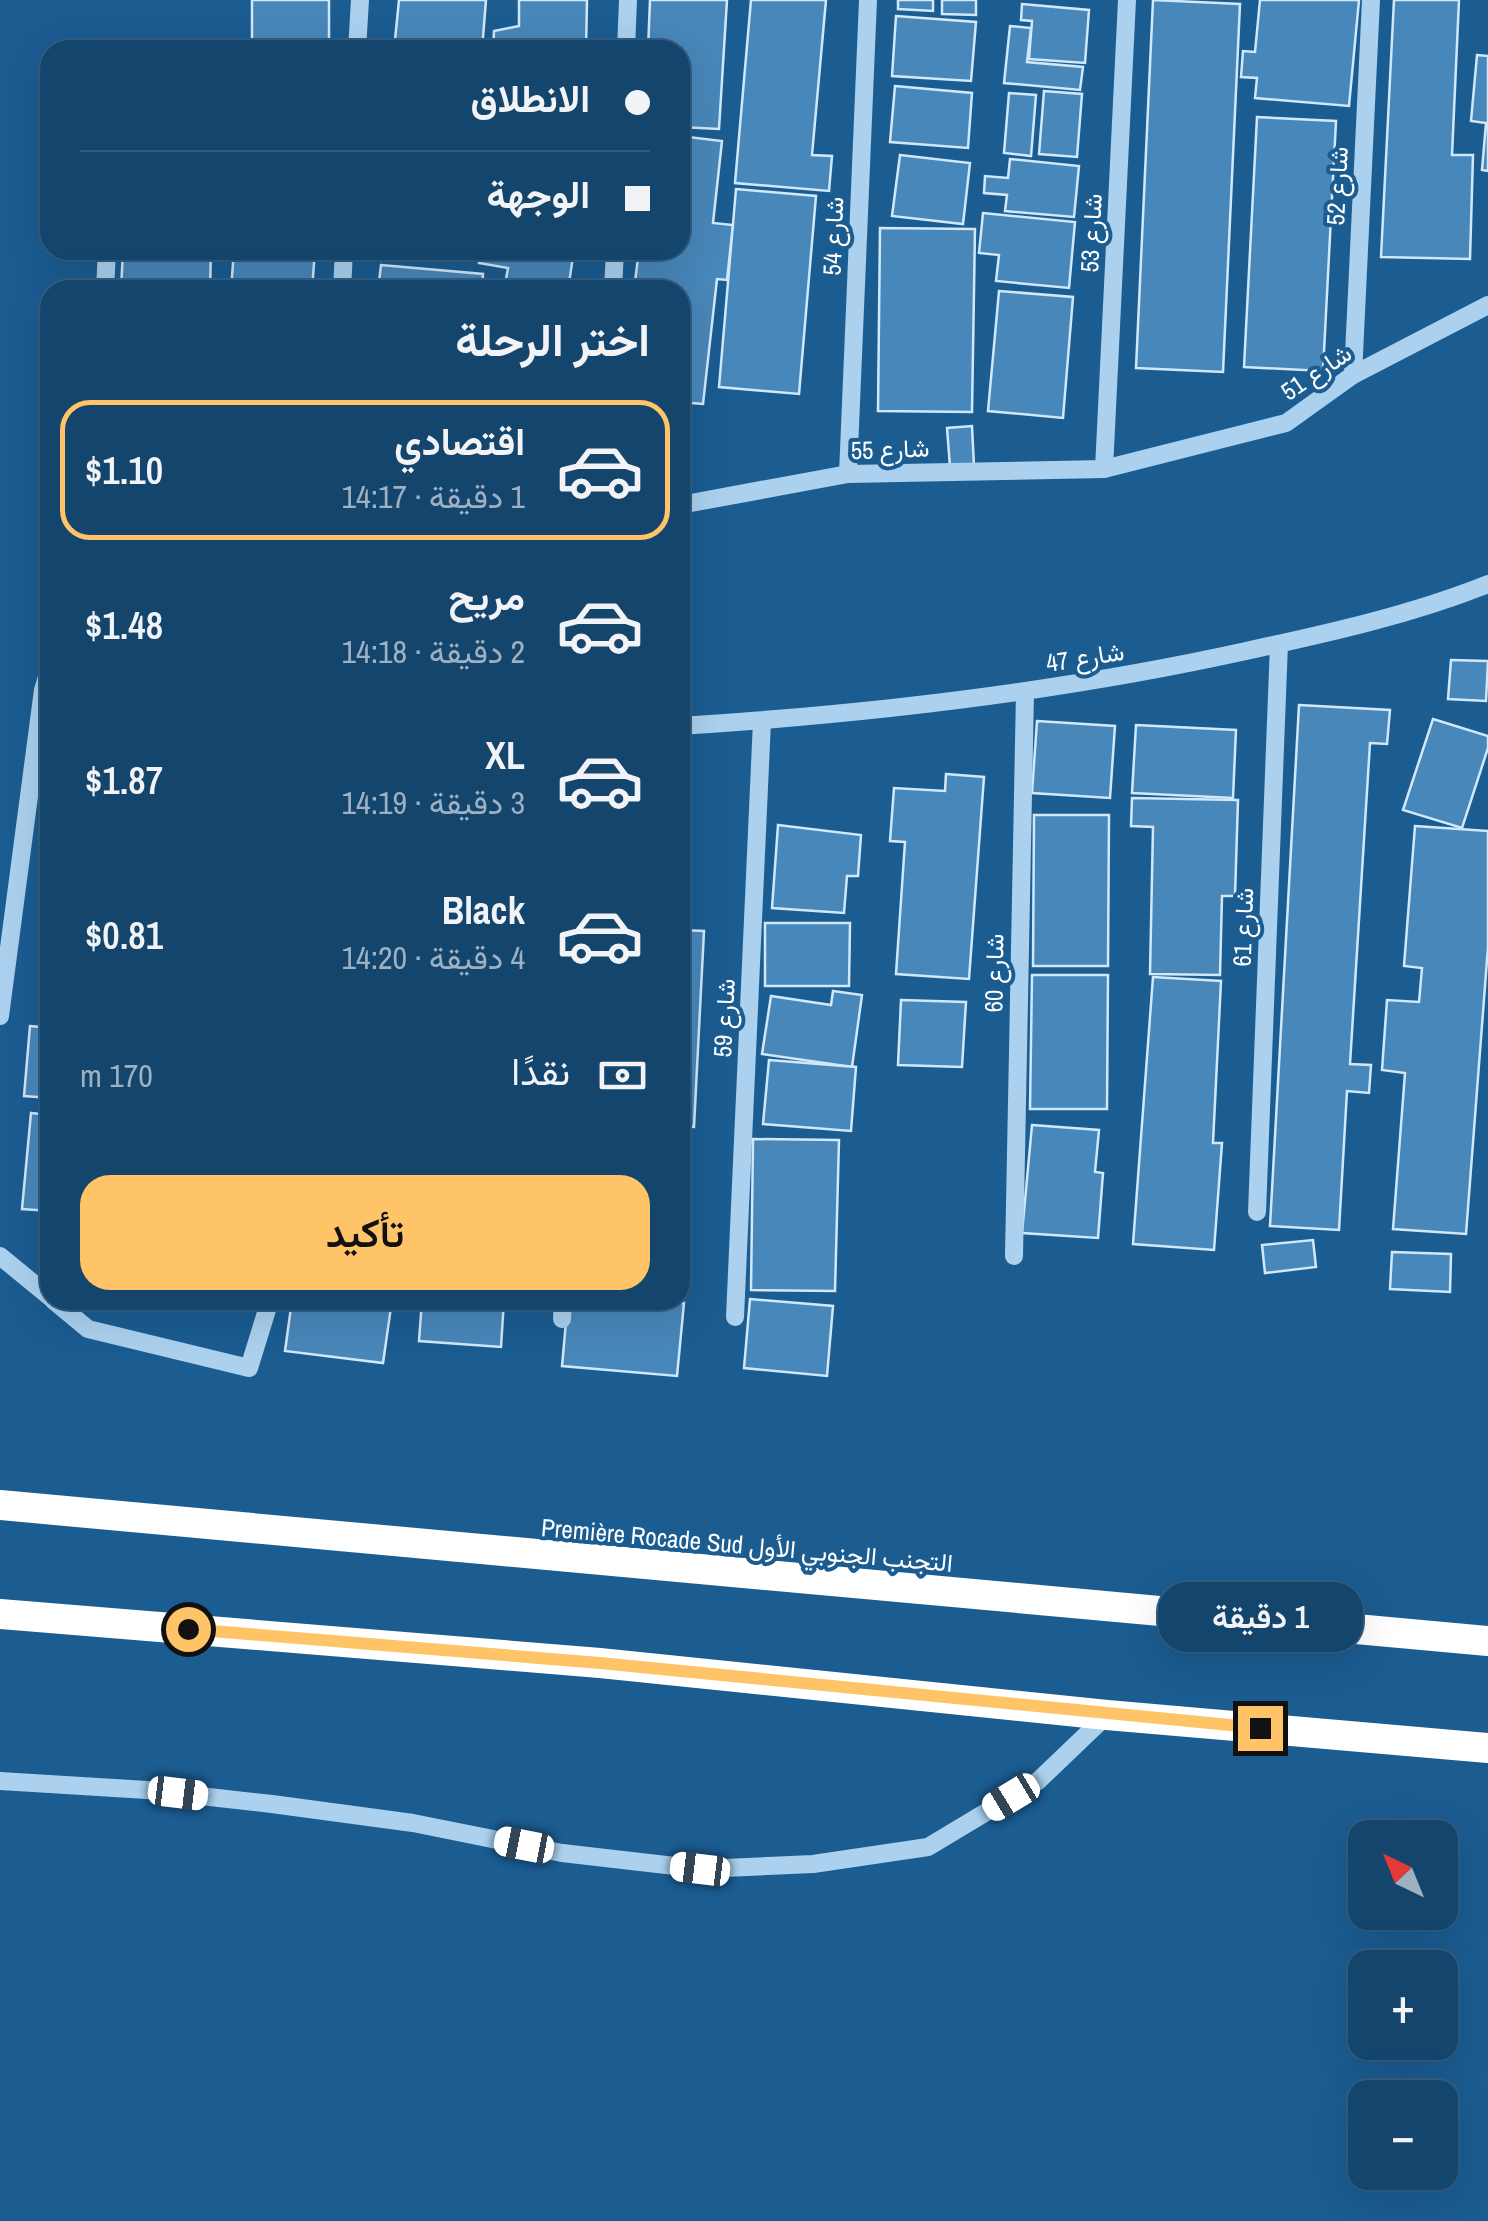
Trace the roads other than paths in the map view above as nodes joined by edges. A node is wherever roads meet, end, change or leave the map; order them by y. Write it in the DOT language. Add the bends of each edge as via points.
graph roads {
  1 [pos="360,0"];
  2 [pos="628,0"];
  3 [pos="868,0"];
  4 [pos="1127,0"];
  5 [pos="1370,0"];
  6 [pos="358,40"];
  7 [pos="626,40"];
  8 [pos="1488,304"];
  9 [pos="1353,375"];
  10 [pos="1104,469"];
  11 [pos="848,474"];
  12 [pos="690,503"];
  13 [pos="1488,584"];
  14 [pos="1280,644"];
  15 [pos="1024,692"];
  16 [pos="762,720"];
  17 [pos="690,725"];
  18 [pos="40,739"];
  19 [pos="0,1016"];
  20 [pos="1256,1212"];
  21 [pos="0,1256"];
  22 [pos="1014,1256"];
  23 [pos="40,1288"];
  24 [pos="66,1310"];
  25 [pos="267,1310"];
  26 [pos="735,1317"];
  27 [pos="0,1505"];
  28 [pos="0,1614"];
  29 [pos="1488,1641"];
  30 [pos="1108,1716"];
  31 [pos="1488,1748"];
  32 [pos="0,1781"];
  1 -- 6 [label="street"];
  2 -- 7 [label="street"];
  3 -- 11 [label="street, شارع 54"];
  4 -- 10 [label="street, شارع 53"];
  5 -- 9 [label="street, شارع 52"];
  8 -- 9 [label="street, شارع 51"];
  9 -- 10 [label="street, شارع 51" via="1286,423"];
  10 -- 11 [label="street, شارع 55"];
  11 -- 12 [label="street, شارع 55"];
  13 -- 14 [label="street, شارع 47" via="1421,610"];
  14 -- 15 [label="street, شارع 47"];
  14 -- 20 [label="street, شارع 61"];
  15 -- 16 [label="street, شارع 47"];
  15 -- 22 [label="street, شارع 60"];
  16 -- 17 [label="street, شارع 47"];
  16 -- 26 [label="street, شارع 59"];
  18 -- 19 [label="street"];
  21 -- 23 [label="street"];
  24 -- 25 [label="street" via="88,1329 249,1368"];
  27 -- 29 [label="highway, Première Rocade Sud التجنب الجنوبي الأول"];
  28 -- 30 [label="highway" via="600,1663"];
  30 -- 31 [label="highway"];
  30 -- 32 [label="street" via="1038,1781 928,1847 813,1864 700,1869 272,1804"];
}
